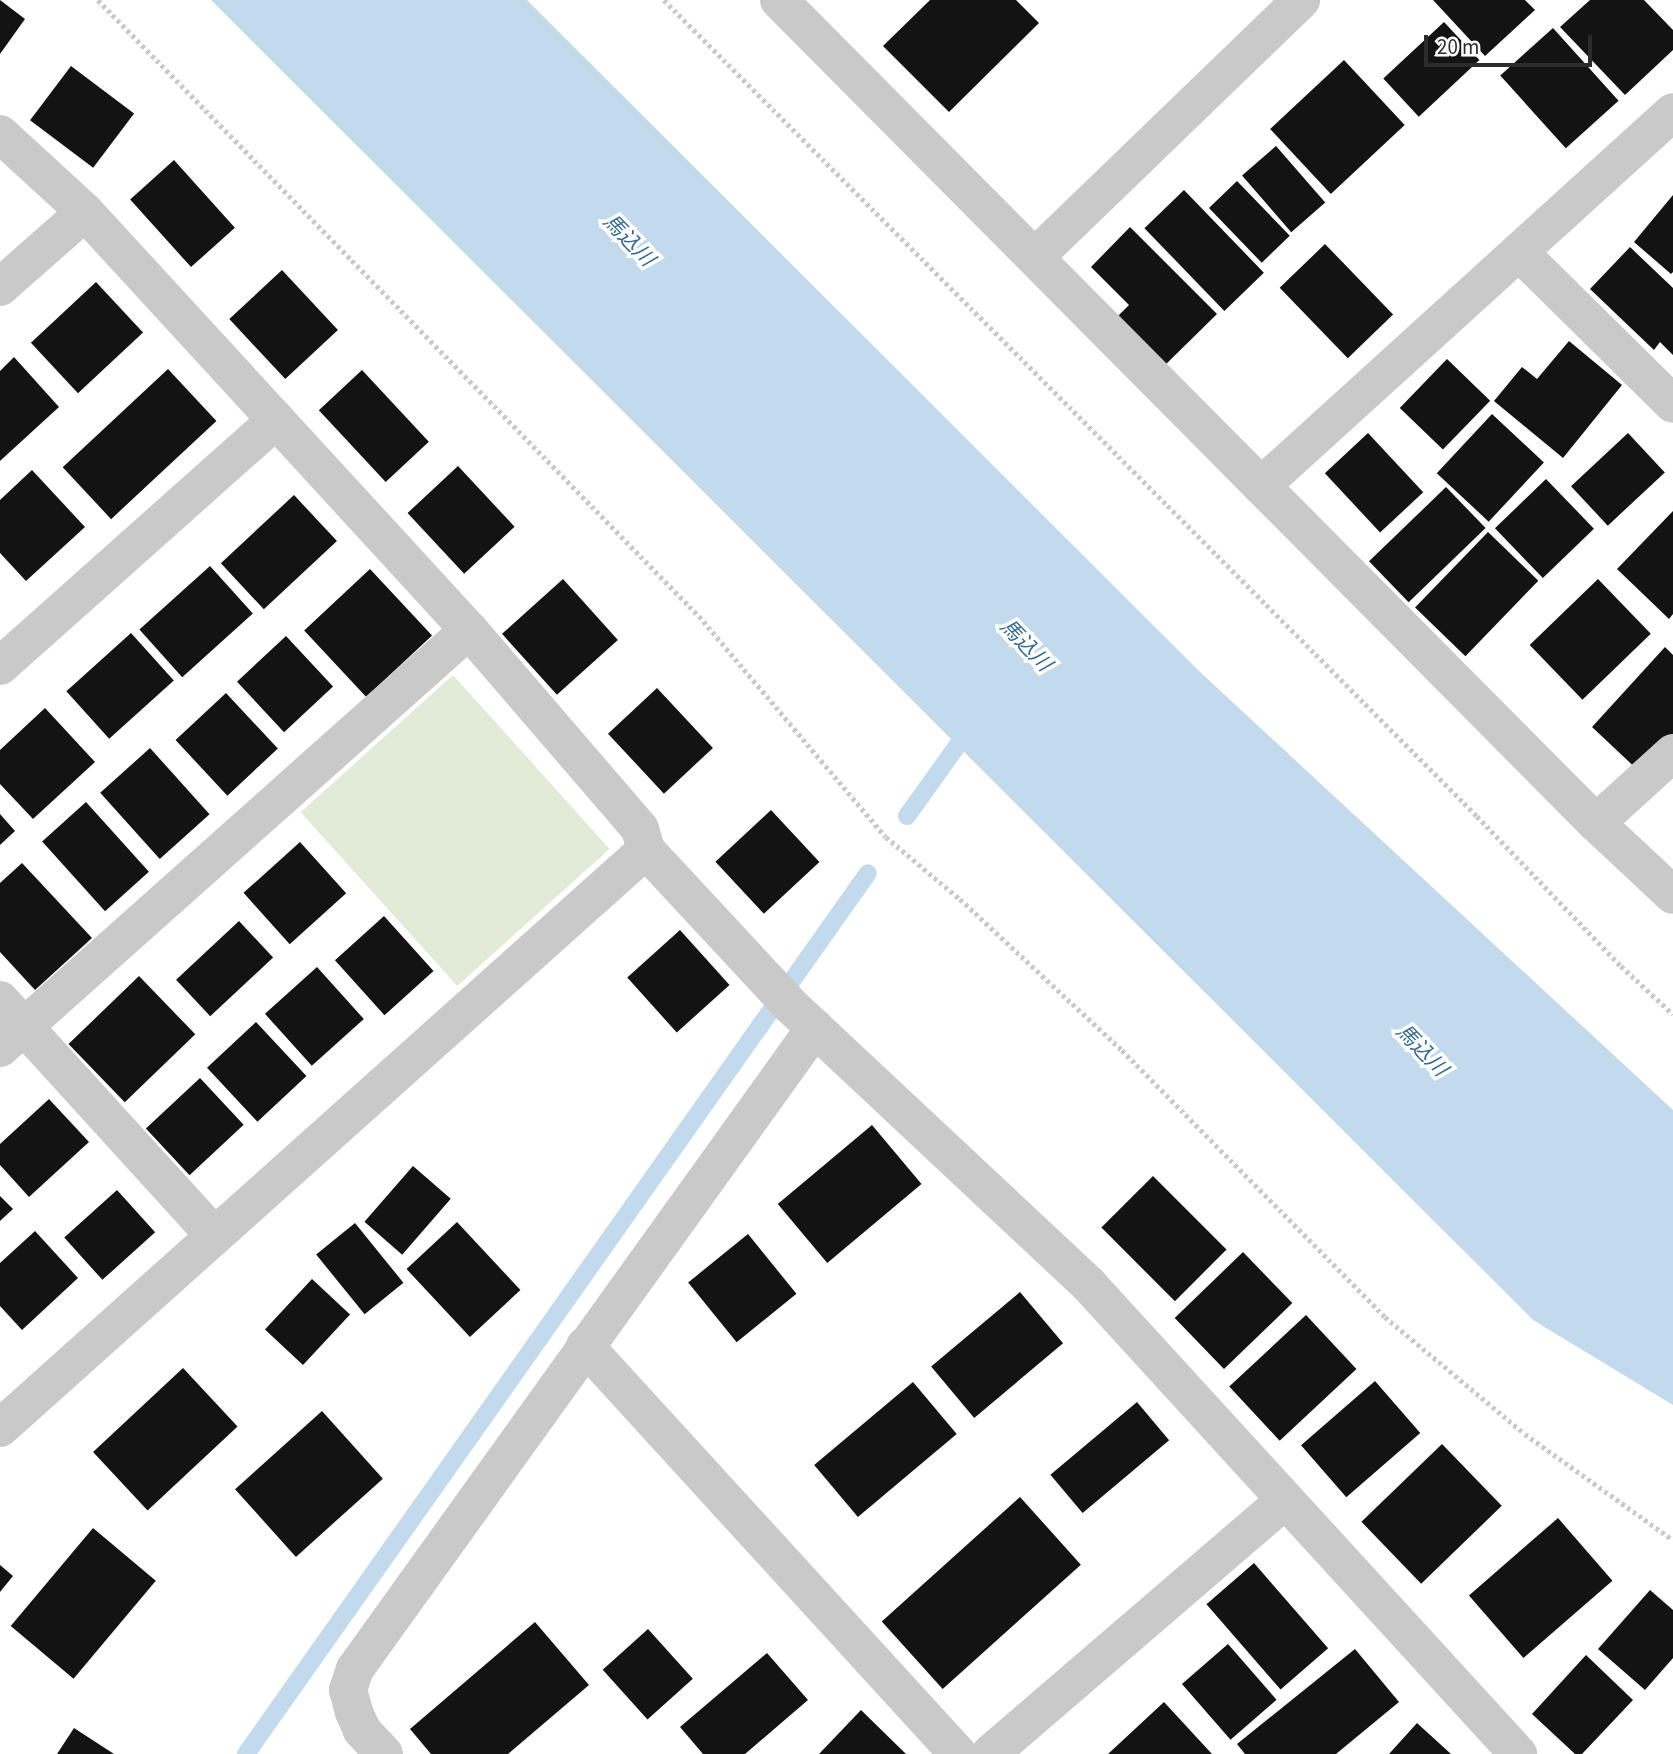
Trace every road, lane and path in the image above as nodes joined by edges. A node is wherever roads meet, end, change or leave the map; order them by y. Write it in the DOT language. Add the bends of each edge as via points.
graph roads {
  1 [pos="98,0"];
  2 [pos="664,0"];
  3 [pos="779,0"];
  4 [pos="1301,0"];
  5 [pos="1673,112"];
  6 [pos="0,134"];
  7 [pos="85,212"];
  8 [pos="1519,251"];
  9 [pos="1035,257"];
  10 [pos="0,287"];
  11 [pos="1673,404"];
  12 [pos="276,420"];
  13 [pos="1261,486"];
  14 [pos="469,630"];
  15 [pos="0,666"];
  16 [pos="1673,753"];
  17 [pos="1595,823"];
  18 [pos="646,850"];
  19 [pos="1673,895"];
  20 [pos="791,1004"];
  21 [pos="1673,1014"];
  22 [pos="8,1025"];
  23 [pos="214,1235"];
  24 [pos="585,1346"];
  25 [pos="0,1428"];
  26 [pos="1286,1500"];
  27 [pos="1673,1540"];
  28 [pos="384,1754"];
  29 [pos="958,1754"];
  30 [pos="990,1754"];
  31 [pos="1518,1754"];
  1 -- 27 [label="path" via="699,616 886,836 1122,1050 1385,1317 1525,1434"];
  2 -- 21 [label="path"];
  3 -- 9 [label="street"];
  4 -- 9 [label="street"];
  5 -- 8 [label="street"];
  6 -- 7 [label="street"];
  7 -- 10 [label="street"];
  7 -- 12 [label="street"];
  8 -- 11 [label="street"];
  8 -- 13 [label="street"];
  9 -- 13 [label="street"];
  12 -- 14 [label="street"];
  12 -- 15 [label="street"];
  13 -- 17 [label="street"];
  14 -- 18 [label="street" via="640,829"];
  14 -- 22 [label="street"];
  16 -- 17 [label="street"];
  17 -- 19 [label="street"];
  18 -- 20 [label="street"];
  18 -- 23 [label="street"];
  20 -- 24 [label="street"];
  20 -- 26 [label="street" via="1089,1285"];
  22 -- 23 [label="street"];
  23 -- 25 [label="street"];
  24 -- 28 [label="street" via="355,1669 348,1690 354,1712 362,1730"];
  24 -- 29 [label="street"];
  26 -- 30 [label="street"];
  26 -- 31 [label="street"];
}
